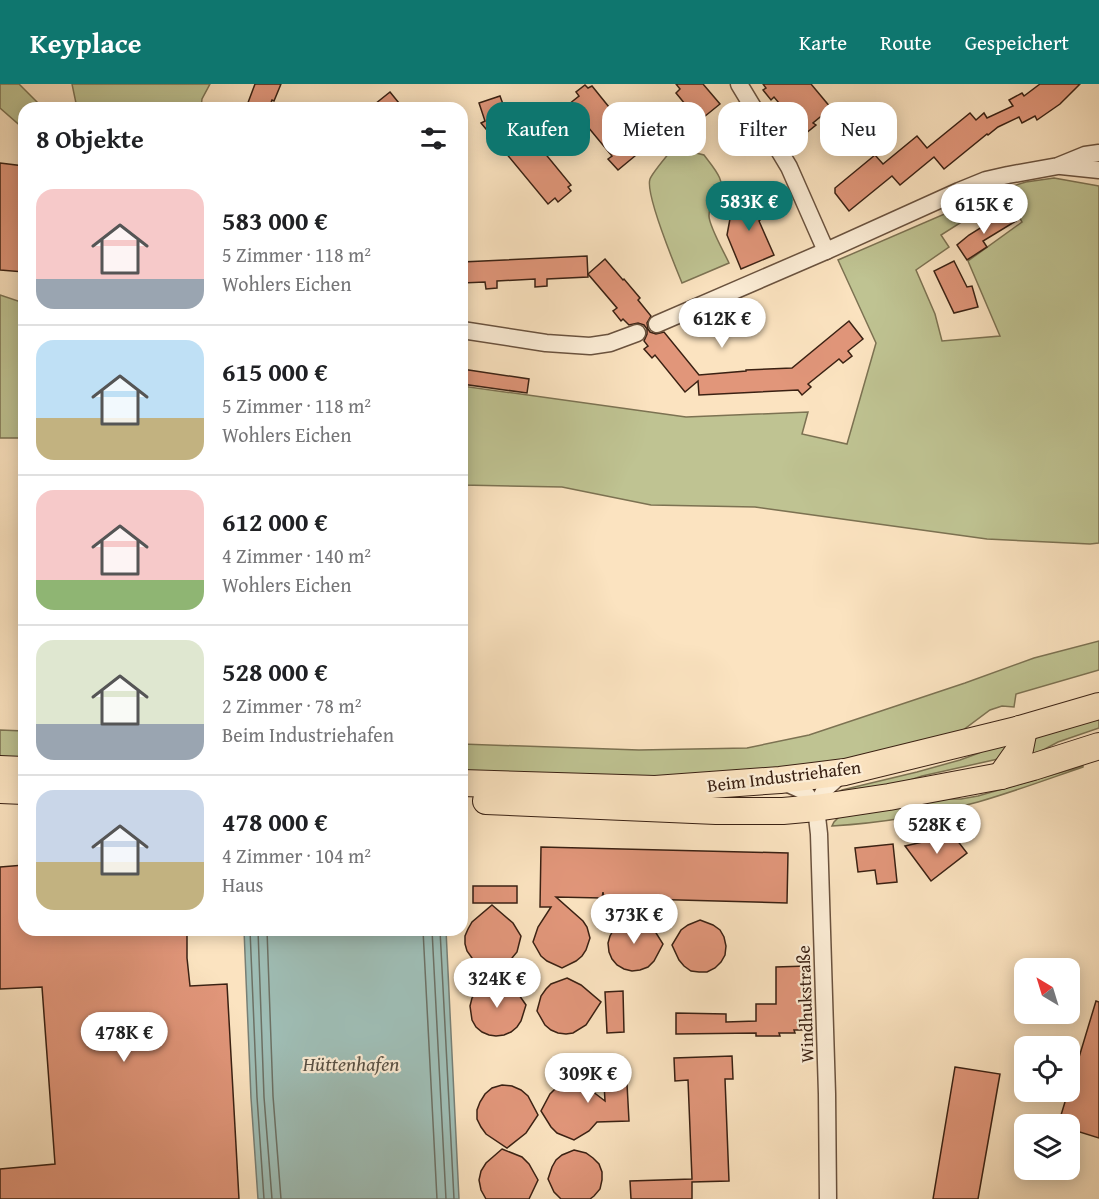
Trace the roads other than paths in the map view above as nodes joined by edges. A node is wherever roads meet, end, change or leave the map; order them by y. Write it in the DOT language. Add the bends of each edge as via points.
graph roads {
  1 [pos="739,84"];
  2 [pos="1099,153"];
  3 [pos="1058,166"];
  4 [pos="1099,170"];
  5 [pos="826,251"];
  6 [pos="657,324"];
  7 [pos="468,331"];
  8 [pos="637,333"];
  9 [pos="1099,706"];
  10 [pos="1020,729"];
  11 [pos="1099,746"];
  12 [pos="0,769"];
  13 [pos="18,770"];
  14 [pos="845,772"];
  15 [pos="1001,776"];
  16 [pos="780,780"];
  17 [pos="468,783"];
  18 [pos="0,790"];
  19 [pos="18,791"];
  20 [pos="468,800"];
  21 [pos="816,808"];
  22 [pos="828,1199"];
  1 -- 5 [label="street" via="789,167"];
  2 -- 3 [label="street"];
  3 -- 4 [label="street"];
  3 -- 5 [label="street" via="986,180"];
  5 -- 6 [label="street"];
  7 -- 8 [label="street" via="590,346"];
  9 -- 10 [label="main road, Beim Industriehafen"];
  10 -- 14 [label="main road, Beim Industriehafen"];
  10 -- 15 [label="main road" via="1020,749"];
  11 -- 15 [label="main road, Beim Industriehafen"];
  12 -- 13 [label="main road"];
  14 -- 16 [label="main road, Beim Industriehafen"];
  14 -- 21 [label="street" via="825,789"];
  15 -- 21 [label="main road, Beim Industriehafen"];
  16 -- 17 [label="main road, Beim Industriehafen" via="655,789"];
  16 -- 21 [label="street" via="804,791"];
  18 -- 19 [label="main road"];
  20 -- 21 [label="main road, Beim Industriehafen" via="716,811"];
  21 -- 22 [label="street, Windhukstraße" via="821,867"];
}
